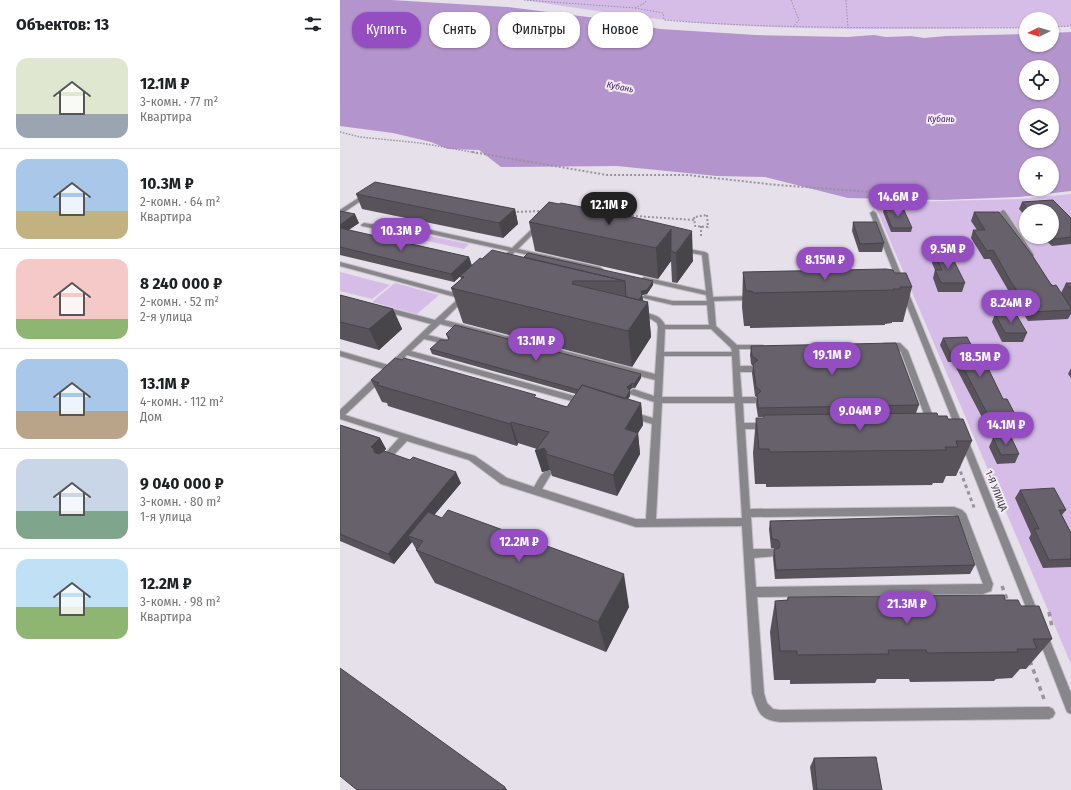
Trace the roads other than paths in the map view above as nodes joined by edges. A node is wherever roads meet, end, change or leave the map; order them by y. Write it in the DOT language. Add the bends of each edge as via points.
graph roads {
  1 [pos="368,194"];
  2 [pos="1003,212"];
  3 [pos="340,213"];
  4 [pos="873,213"];
  5 [pos="548,222"];
  6 [pos="364,225"];
  7 [pos="676,248"];
  8 [pos="514,250"];
  9 [pos="340,264"];
  10 [pos="1037,264"];
  11 [pos="500,265"];
  12 [pos="605,270"];
  13 [pos="635,277"];
  14 [pos="645,297"];
  15 [pos="756,298"];
  16 [pos="710,299"];
  17 [pos="375,306"];
  18 [pos="629,311"];
  19 [pos="438,322"];
  20 [pos="713,327"];
  21 [pos="662,328"];
  22 [pos="423,336"];
  23 [pos="444,342"];
  24 [pos="877,345"];
  25 [pos="773,347"];
  26 [pos="735,351"];
  27 [pos="406,352"];
  28 [pos="340,353"];
  29 [pos="660,354"];
  30 [pos="390,368"];
  31 [pos="737,369"];
  32 [pos="752,369"];
  33 [pos="659,378"];
  34 [pos="632,392"];
  35 [pos="658,400"];
  36 [pos="739,400"];
  37 [pos="756,400"];
  38 [pos="588,403"];
  39 [pos="344,406"];
  40 [pos="626,414"];
  41 [pos="340,415"];
  42 [pos="656,422"];
  43 [pos="914,423"];
  44 [pos="740,426"];
  45 [pos="778,426"];
  46 [pos="405,437"];
  47 [pos="384,460"];
  48 [pos="547,474"];
  49 [pos="536,491"];
  50 [pos="746,517"];
  51 [pos="651,523"];
  52 [pos="772,553"];
  53 [pos="749,554"];
  54 [pos="752,592"];
  55 [pos="1071,708"];
  56 [pos="1049,713"];
  1 -- 3 [label="street"];
  2 -- 10 [label="street"];
  4 -- 55 [label="street, 1-Я УЛИЦА"];
  5 -- 8 [label="street" via="541,224"];
  6 -- 8 [label="street" via="399,225"];
  7 -- 16 [label="street" via="705,254"];
  8 -- 11 [label="street"];
  8 -- 12 [label="street"];
  9 -- 19 [label="street" via="467,294"];
  13 -- 16 [label="street"];
  14 -- 16 [label="street" via="673,303"];
  15 -- 16 [label="street"];
  16 -- 20 [label="street"];
  17 -- 19 [label="street"];
  18 -- 21 [label="street" via="658,318"];
  19 -- 22 [label="street"];
  19 -- 33 [label="street"];
  20 -- 21 [label="street"];
  20 -- 26 [label="street"];
  21 -- 29 [label="street"];
  22 -- 23 [label="street"];
  22 -- 27 [label="street"];
  24 -- 43 [label="street" via="897,345 904,351 928,419 926,422"];
  25 -- 26 [label="street"];
  26 -- 29 [label="street"];
  26 -- 31 [label="street"];
  27 -- 30 [label="street"];
  27 -- 38 [label="street"];
  28 -- 30 [label="street"];
  29 -- 33 [label="street"];
  30 -- 39 [label="street"];
  31 -- 32 [label="street"];
  31 -- 36 [label="street"];
  33 -- 35 [label="street"];
  34 -- 35 [label="street"];
  35 -- 36 [label="street"];
  35 -- 42 [label="street"];
  36 -- 37 [label="street"];
  36 -- 44 [label="street"];
  39 -- 41 [label="street"];
  40 -- 42 [label="street"];
  41 -- 46 [label="street"];
  42 -- 51 [label="street"];
  44 -- 45 [label="street"];
  44 -- 50 [label="street"];
  46 -- 47 [label="street"];
  46 -- 49 [label="street" via="472,458 504,480"];
  48 -- 49 [label="street"];
  49 -- 51 [label="street" via="636,523"];
  50 -- 51 [label="street"];
  50 -- 53 [label="street"];
  50 -- 54 [label="street" via="954,511 963,517 988,584 987,588 983,589"];
  52 -- 53 [label="street"];
  53 -- 54 [label="street"];
  54 -- 56 [label="street" via="758,693 762,706 770,715"];
}
